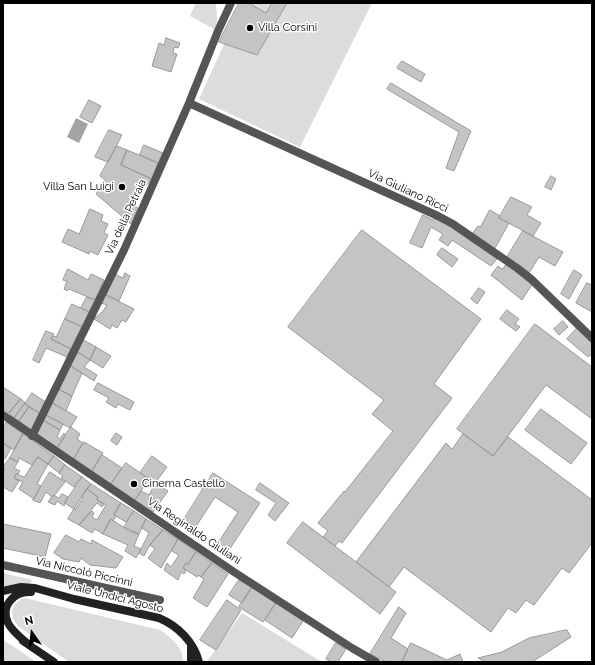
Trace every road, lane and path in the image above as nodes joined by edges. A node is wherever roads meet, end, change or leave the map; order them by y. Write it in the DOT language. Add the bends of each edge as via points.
graph roads {
  1 [pos="231,3"];
  2 [pos="189,103"];
  3 [pos="592,338"];
  4 [pos="3,415"];
  5 [pos="32,436"];
  6 [pos="3,565"];
  7 [pos="3,591"];
  8 [pos="47,592"];
  9 [pos="160,600"];
  10 [pos="3,628"];
  11 [pos="28,644"];
  12 [pos="191,645"];
  13 [pos="54,662"];
  14 [pos="191,662"];
  15 [pos="199,662"];
  16 [pos="376,662"];
  1 -- 2 [label="street, Via della Petraia"];
  2 -- 3 [label="street, Via Giuliano Ricci" via="453,224 531,279"];
  2 -- 5 [label="street, Via della Petraia" via="124,250"];
  4 -- 5 [label="street, Via Reginaldo Giuliani"];
  5 -- 16 [label="street, Via Reginaldo Giuliani" via="234,572"];
  6 -- 9 [label="street, Via Niccolò Piccinni"];
  7 -- 8 [label="main road, Viale Undici Agosto" via="28,587"];
  8 -- 11 [label="main road, Viale Undici Agosto" via="19,593 12,597 5,613 8,623"];
  8 -- 12 [label="main road, Viale Undici Agosto" via="160,618 177,628"];
  10 -- 11 [label="main road"];
  11 -- 13 [label="main road"];
  12 -- 14 [label="main road"];
  12 -- 15 [label="main road, Viale Undici Agosto"];
}
